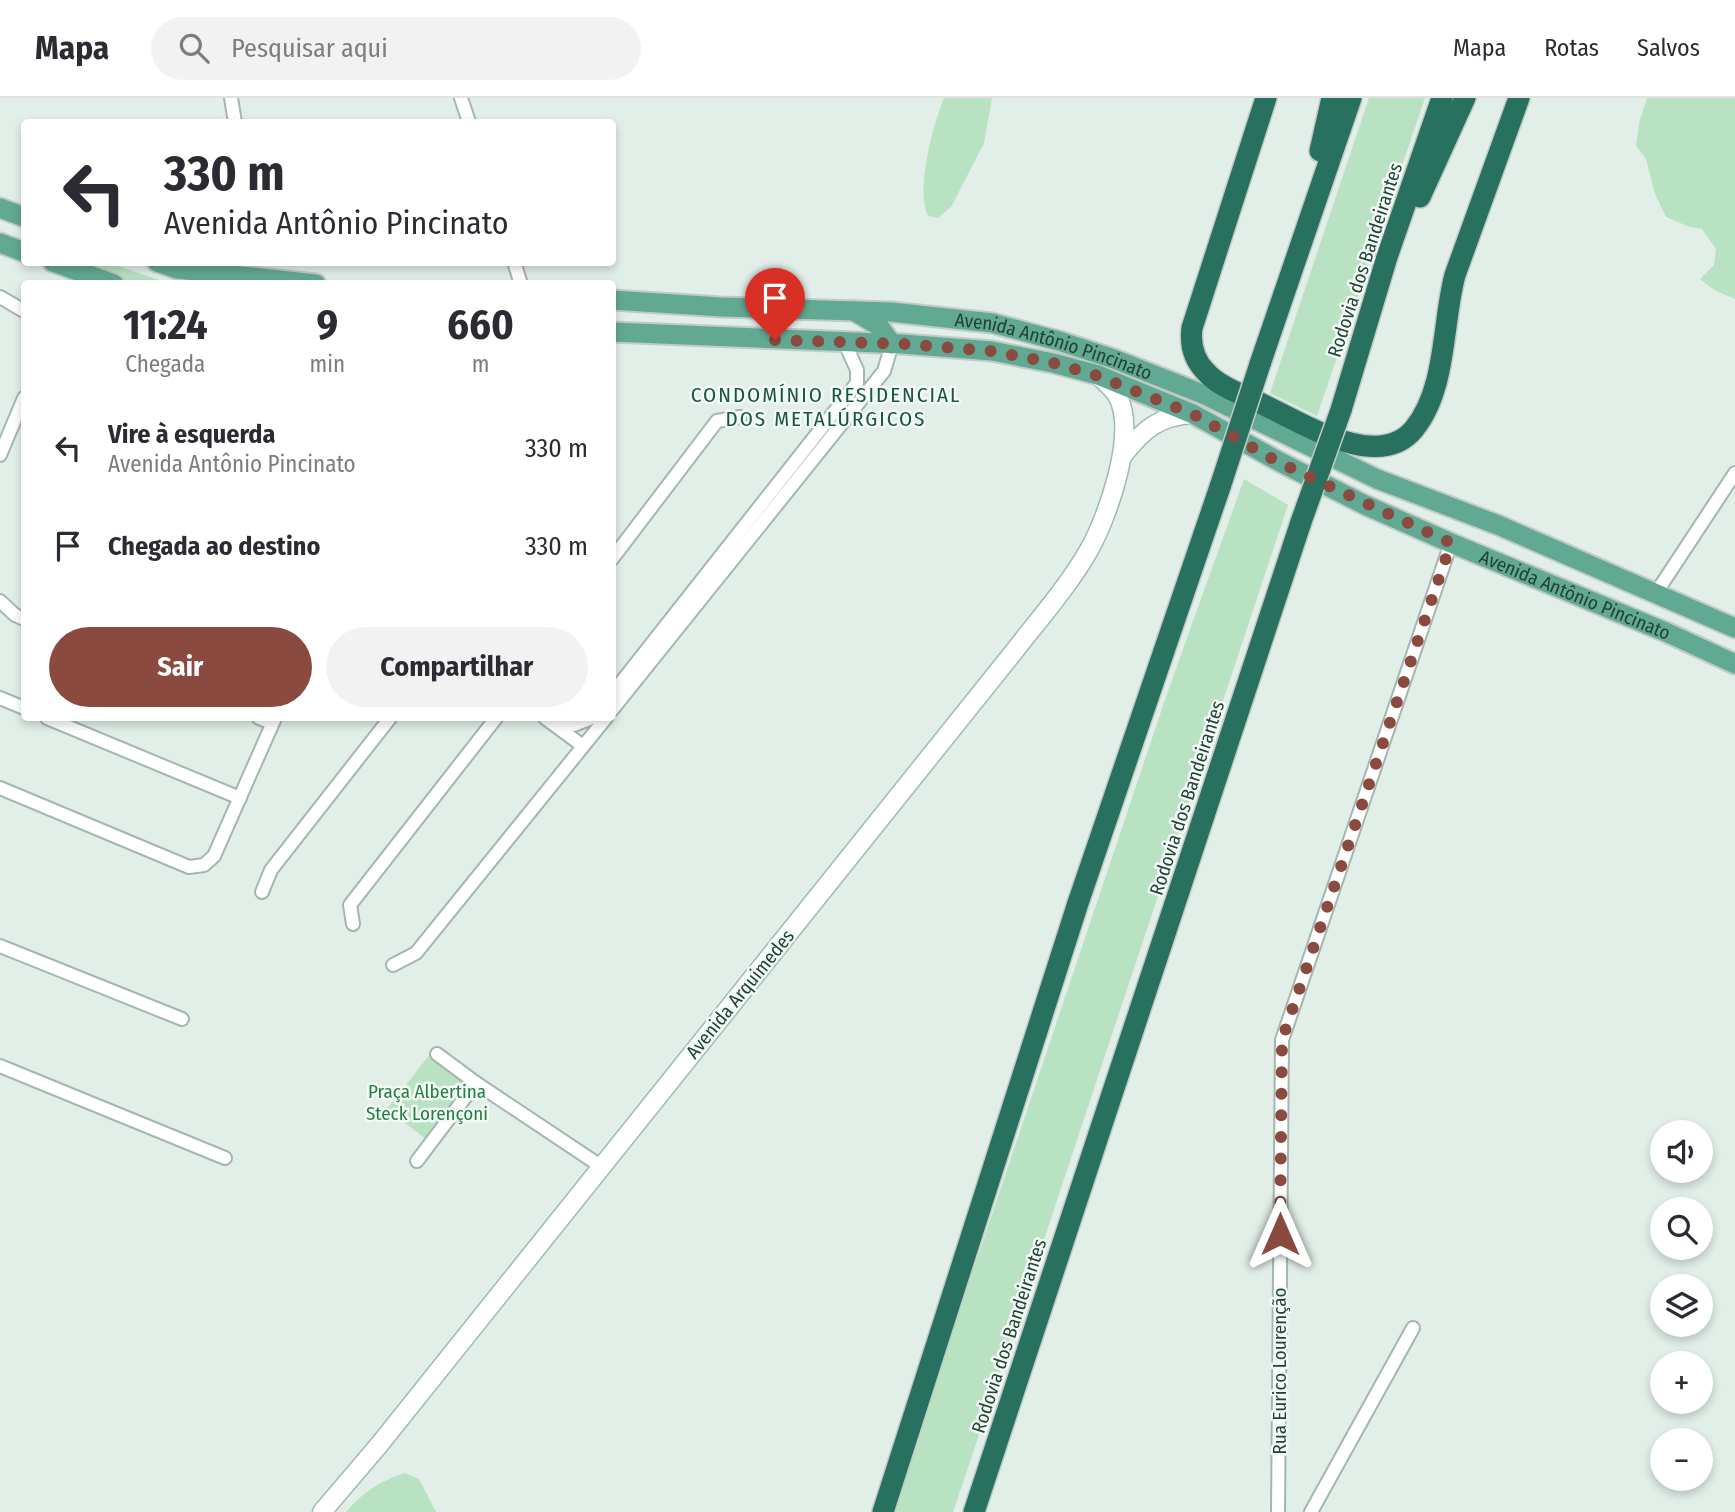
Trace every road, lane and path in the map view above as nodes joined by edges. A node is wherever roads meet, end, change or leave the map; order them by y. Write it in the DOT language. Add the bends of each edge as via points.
graph roads {
  1 [pos="231,98"];
  2 [pos="461,98"];
  3 [pos="1266,98"];
  4 [pos="1332,98"];
  5 [pos="1350,98"];
  6 [pos="1442,98"];
  7 [pos="1465,98"];
  8 [pos="1519,98"];
  9 [pos="234,119"];
  10 [pos="468,119"];
  11 [pos="0,208"];
  12 [pos="21,216"];
  13 [pos="0,243"];
  14 [pos="21,251"];
  15 [pos="1296,256"];
  16 [pos="1387,257"];
  17 [pos="64,266"];
  18 [pos="168,266"];
  19 [pos="242,274"];
  20 [pos="103,280"];
  21 [pos="286,280"];
  22 [pos="0,297"];
  23 [pos="616,300"];
  24 [pos="21,309"];
  25 [pos="852,310"];
  26 [pos="616,332"];
  27 [pos="844,341"];
  28 [pos="892,344"];
  29 [pos="1098,376"];
  30 [pos="21,405"];
  31 [pos="1193,414"];
  32 [pos="740,417"];
  33 [pos="0,455"];
  34 [pos="1123,455"];
  35 [pos="1735,473"];
  36 [pos="1451,543"];
  37 [pos="616,554"];
  38 [pos="1656,593"];
  39 [pos="0,601"];
  40 [pos="21,618"];
  41 [pos="1735,628"];
  42 [pos="1668,633"];
  43 [pos="1710,652"];
  44 [pos="1735,654"];
  45 [pos="1735,664"];
  46 [pos="616,689"];
  47 [pos="0,698"];
  48 [pos="616,705"];
  49 [pos="21,707"];
  50 [pos="54,721"];
  51 [pos="273,721"];
  52 [pos="388,721"];
  53 [pos="494,721"];
  54 [pos="549,721"];
  55 [pos="565,721"];
  56 [pos="584,721"];
  57 [pos="604,721"];
  58 [pos="583,746"];
  59 [pos="0,788"];
  60 [pos="240,798"];
  61 [pos="261,892"];
  62 [pos="352,924"];
  63 [pos="0,946"];
  64 [pos="393,965"];
  65 [pos="182,1019"];
  66 [pos="437,1054"];
  67 [pos="0,1066"];
  68 [pos="476,1083"];
  69 [pos="225,1158"];
  70 [pos="417,1161"];
  71 [pos="602,1167"];
  72 [pos="1413,1328"];
  73 [pos="322,1512"];
  74 [pos="883,1512"];
  75 [pos="974,1512"];
  76 [pos="1278,1512"];
  77 [pos="1311,1512"];
  1 -- 9 [label="street"];
  2 -- 10 [label="street"];
  3 -- 8 [label="highway" via="1192,328 1194,355 1205,372 1223,385 1337,439 1376,446 1406,436 1419,422 1431,395 1455,275"];
  4 -- 15 [label="highway"];
  5 -- 15 [label="highway"];
  6 -- 16 [label="highway, Rodovia dos Bandeirantes"];
  7 -- 16 [label="highway" via="1425,189"];
  11 -- 12 [label="main road"];
  13 -- 14 [label="main road"];
  15 -- 74 [label="highway, bridge" via="1078,903"];
  16 -- 75 [label="highway, Rodovia dos Bandeirantes, bridge" via="1341,410"];
  17 -- 20 [label="main road"];
  18 -- 19 [label="main road"];
  19 -- 21 [label="main road"];
  22 -- 24 [label="street"];
  23 -- 25 [label="main road, Avenida Antônio Pincinato"];
  25 -- 28 [label="main road" via="879,326"];
  25 -- 38 [label="main road, Avenida Antônio Pincinato" via="992,323 1114,359 1205,395 1377,479 1499,525"];
  26 -- 27 [label="main road, Avenida Antônio Pincinato"];
  27 -- 28 [label="main road, Avenida Antônio Pincinato"];
  27 -- 46 [label="street" via="857,370 857,383"];
  28 -- 29 [label="main road, Avenida Antônio Pincinato" via="992,351"];
  28 -- 48 [label="street" via="884,371"];
  29 -- 31 [label="main road, Avenida Antônio Pincinato"];
  29 -- 34 [label="main road, Avenida Arquimedes" via="1119,398"];
  30 -- 33 [label="street"];
  31 -- 34 [label="main road, Avenida Arquimedes" via="1158,422"];
  31 -- 36 [label="main road, Avenida Antônio Pincinato" via="1280,463"];
  32 -- 37 [label="street" via="717,421"];
  34 -- 71 [label="main road, Avenida Arquimedes" via="1089,550 1049,606"];
  35 -- 38 [label="street"];
  36 -- 42 [label="main road, Avenida Antônio Pincinato"];
  36 -- 76 [label="street, Rua Eurico Lourenção" via="1282,1040"];
  38 -- 41 [label="main road, Avenida Antônio Pincinato"];
  38 -- 42 [label="main road" via="1655,609"];
  39 -- 40 [label="street"];
  42 -- 43 [label="main road, Avenida Antônio Pincinato"];
  43 -- 44 [label="main road"];
  43 -- 45 [label="main road, Avenida Antônio Pincinato"];
  47 -- 49 [label="street"];
  50 -- 60 [label="street"];
  51 -- 60 [label="street"];
  52 -- 61 [label="street" via="271,870"];
  53 -- 62 [label="street" via="349,905"];
  54 -- 58 [label="street"];
  55 -- 56 [label="street" via="574,725"];
  57 -- 58 [label="street"];
  58 -- 64 [label="street" via="416,953"];
  59 -- 60 [label="street" via="189,867 204,865 214,856"];
  63 -- 65 [label="street"];
  66 -- 68 [label="street"];
  67 -- 69 [label="street"];
  68 -- 70 [label="street"];
  68 -- 71 [label="street"];
  71 -- 73 [label="main road, Avenida Arquimedes"];
  72 -- 77 [label="street"];
}
